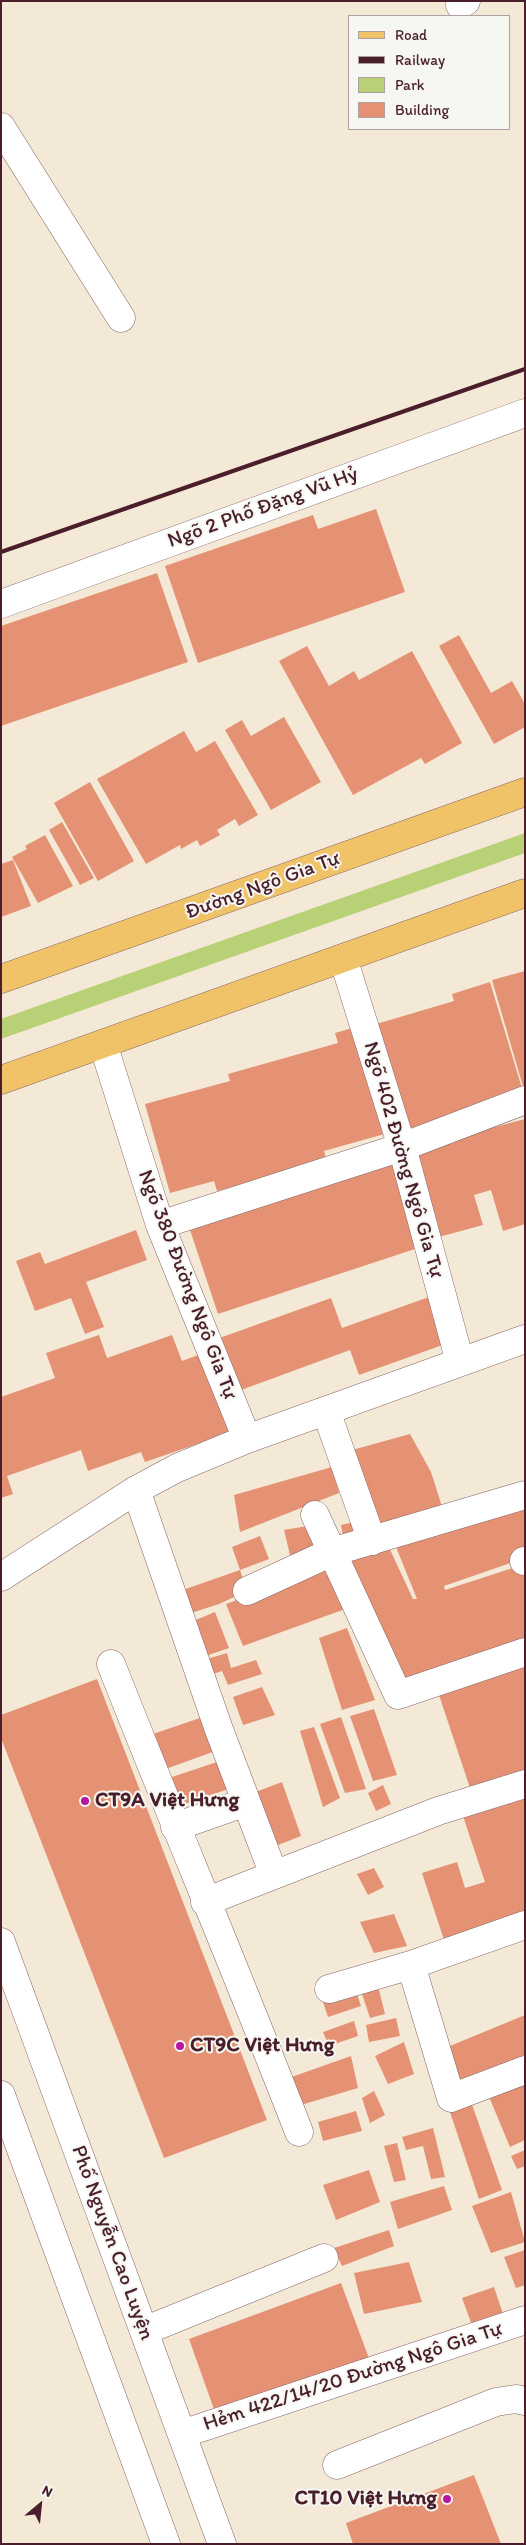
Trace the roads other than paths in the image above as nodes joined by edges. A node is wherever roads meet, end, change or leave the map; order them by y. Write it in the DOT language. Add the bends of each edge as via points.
graph roads {
  1 [pos="1,127"];
  2 [pos="121,318"];
  3 [pos="525,413"];
  4 [pos="1,604"];
  5 [pos="525,792"];
  6 [pos="525,893"];
  7 [pos="343,958"];
  8 [pos="1,979"];
  9 [pos="103,1044"];
  10 [pos="1,1080"];
  11 [pos="525,1100"];
  12 [pos="402,1147"];
  13 [pos="160,1225"];
  14 [pos="525,1339"];
  15 [pos="460,1362"];
  16 [pos="326,1411"];
  17 [pos="247,1439"];
  18 [pos="136,1490"];
  19 [pos="525,1495"];
  20 [pos="315,1515"];
  21 [pos="372,1541"];
  22 [pos="332,1552"];
  23 [pos="1,1578"];
  24 [pos="248,1591"];
  25 [pos="525,1652"];
  26 [pos="110,1664"];
  27 [pos="525,1784"];
  28 [pos="246,1802"];
  29 [pos="175,1827"];
  30 [pos="274,1875"];
  31 [pos="205,1902"];
  32 [pos="525,1925"];
  33 [pos="1,1942"];
  34 [pos="411,1965"];
  35 [pos="329,1990"];
  36 [pos="525,2070"];
  37 [pos="1,2095"];
  38 [pos="299,2132"];
  39 [pos="324,2258"];
  40 [pos="525,2320"];
  41 [pos="144,2331"];
  42 [pos="525,2402"];
  43 [pos="182,2434"];
  44 [pos="336,2465"];
  45 [pos="166,2544"];
  46 [pos="222,2544"];
  1 -- 2 [label="street"];
  3 -- 4 [label="street, Ngõ 2 Phố Đặng Vũ Hỷ"];
  5 -- 8 [label="main road, Đường Ngô Gia Tự"];
  6 -- 7 [label="main road"];
  7 -- 9 [label="main road"];
  7 -- 12 [label="street, Ngõ 402 Đường Ngô Gia Tự"];
  9 -- 10 [label="main road"];
  9 -- 13 [label="street, Ngõ 380 Đường Ngô Gia Tự"];
  11 -- 12 [label="street"];
  12 -- 13 [label="street"];
  12 -- 15 [label="street, Ngõ 402 Đường Ngô Gia Tự"];
  13 -- 17 [label="street, Ngõ 380 Đường Ngô Gia Tự"];
  14 -- 15 [label="street"];
  15 -- 16 [label="street"];
  16 -- 17 [label="street"];
  16 -- 21 [label="street"];
  17 -- 18 [label="street" via="177,1468"];
  18 -- 23 [label="street"];
  18 -- 28 [label="street"];
  19 -- 21 [label="street"];
  20 -- 22 [label="street"];
  21 -- 22 [label="street"];
  22 -- 24 [label="street"];
  22 -- 25 [label="street" via="398,1695"];
  26 -- 29 [label="street"];
  27 -- 30 [label="street" via="438,1811"];
  28 -- 29 [label="street"];
  28 -- 30 [label="street"];
  29 -- 31 [label="street"];
  30 -- 31 [label="street"];
  31 -- 38 [label="street" via="244,1989"];
  32 -- 34 [label="street"];
  33 -- 41 [label="street, Phố Nguyễn Cao Luyện"];
  34 -- 35 [label="street"];
  34 -- 36 [label="street" via="451,2098"];
  37 -- 45 [label="street"];
  39 -- 41 [label="street"];
  40 -- 43 [label="street, Hẻm 422/14/20 Đường Ngô Gia Tự"];
  41 -- 43 [label="street, Phố Nguyễn Cao Luyện"];
  42 -- 44 [label="street" via="516,2399 496,2402"];
  43 -- 46 [label="street, Phố Nguyễn Cao Luyện"];
}
